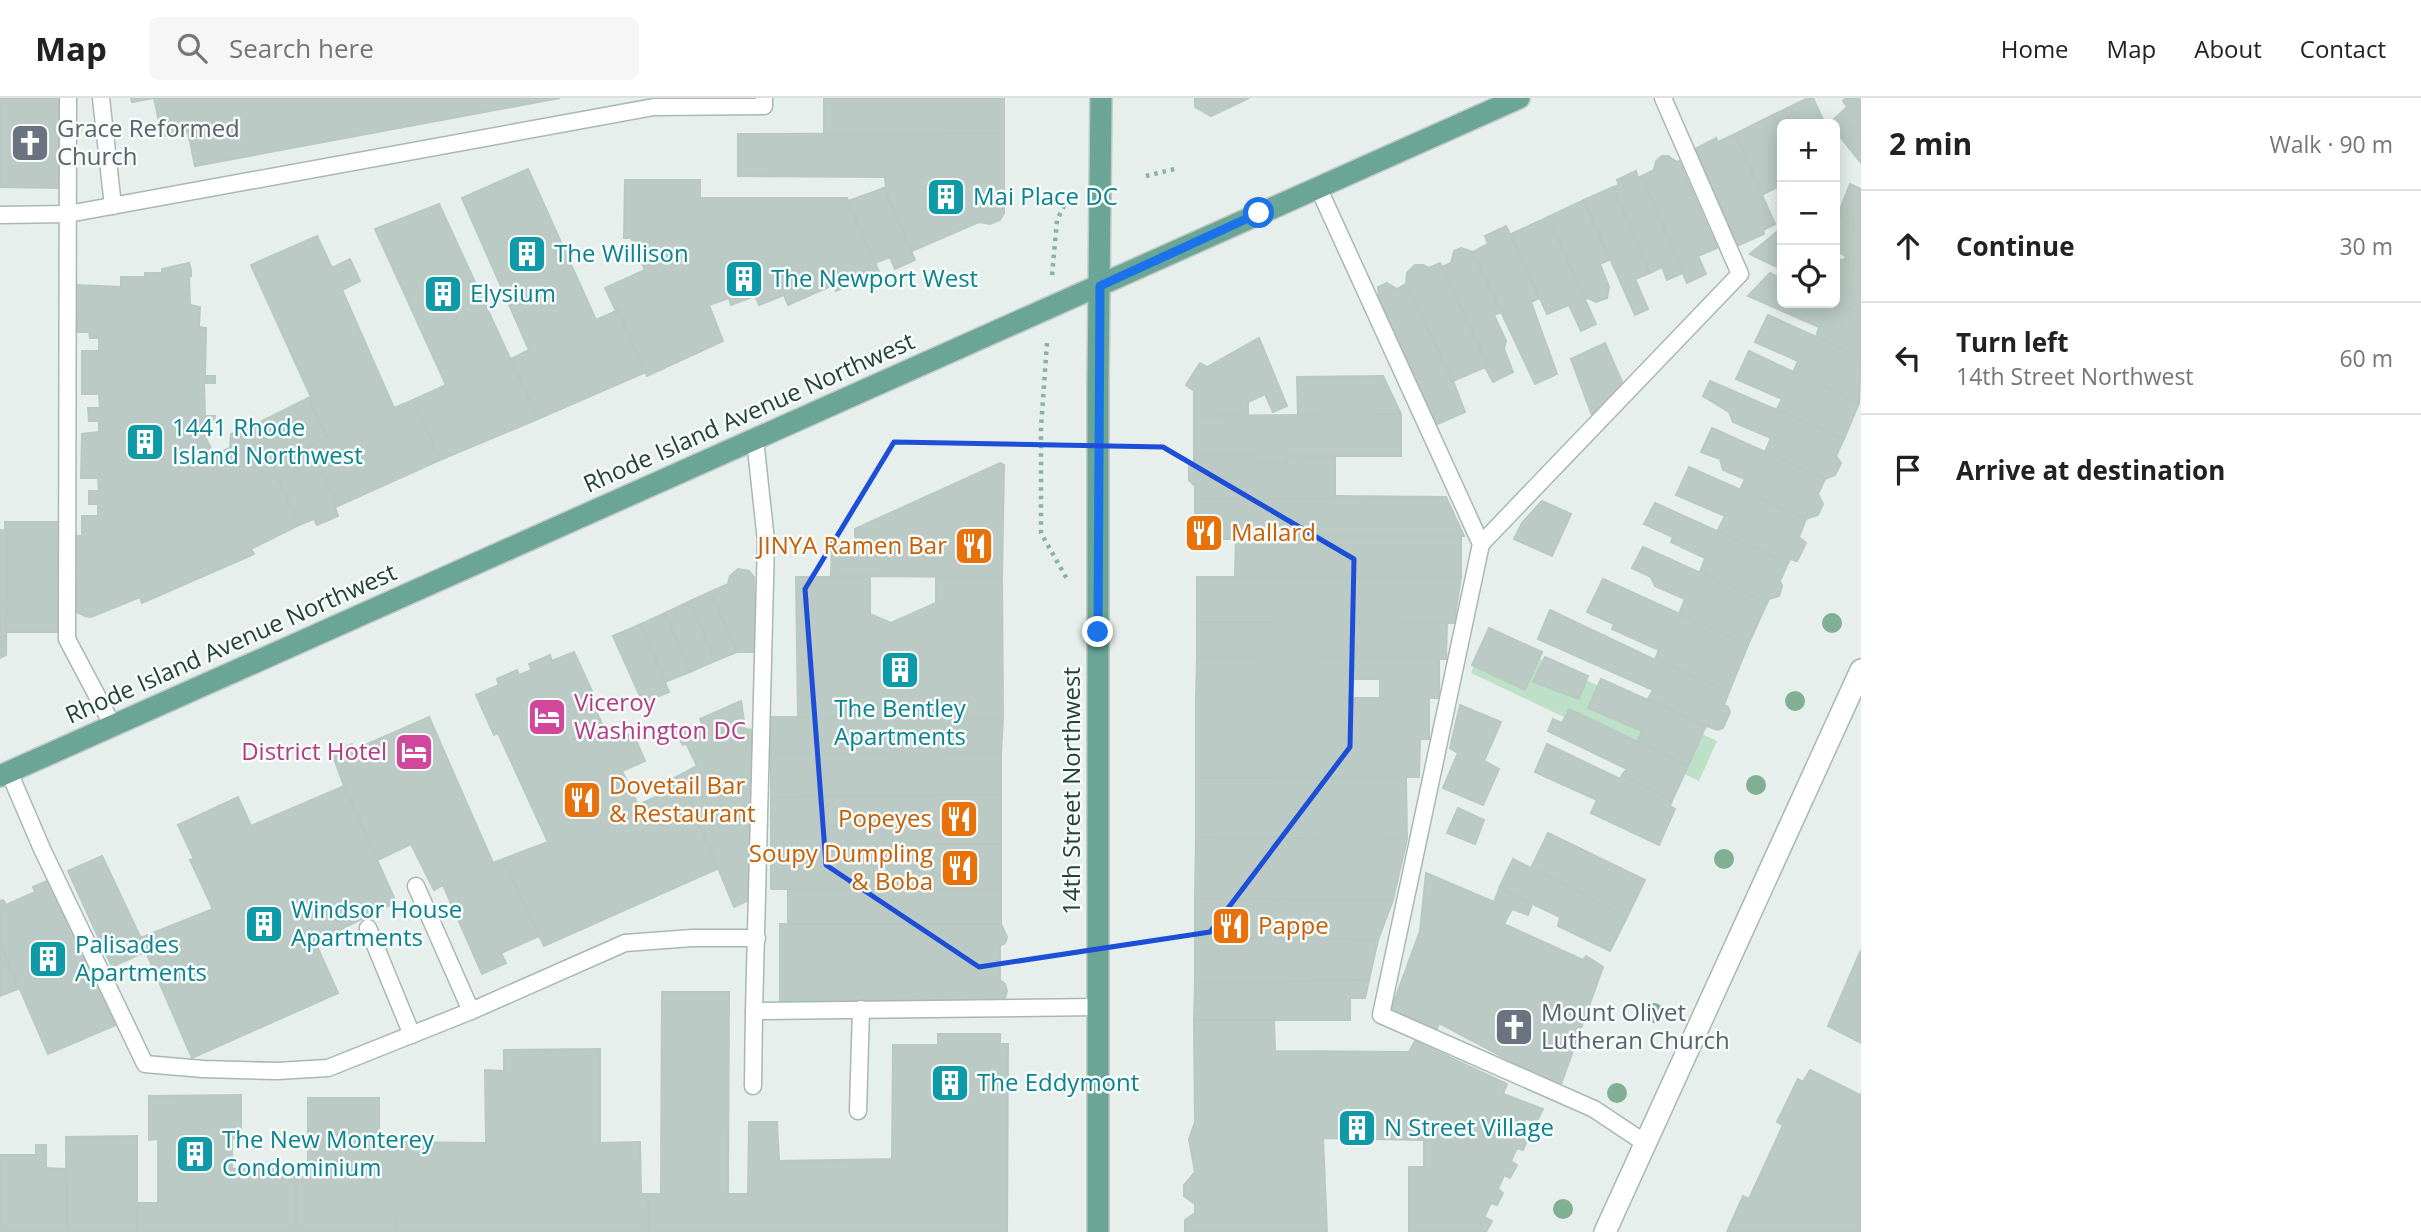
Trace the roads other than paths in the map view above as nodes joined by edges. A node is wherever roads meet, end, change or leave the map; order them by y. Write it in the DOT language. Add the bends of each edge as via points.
graph roads {
  1 [pos="68,98"];
  2 [pos="101,98"];
  3 [pos="764,98"];
  4 [pos="1101,98"];
  5 [pos="1519,98"];
  6 [pos="1663,98"];
  7 [pos="1318,187"];
  8 [pos="113,206"];
  9 [pos="0,215"];
  10 [pos="68,215"];
  11 [pos="1100,286"];
  12 [pos="755,439"];
  13 [pos="1481,544"];
  14 [pos="1861,670"];
  15 [pos="113,726"];
  16 [pos="5,774"];
  17 [pos="416,886"];
  18 [pos="368,928"];
  19 [pos="757,939"];
  20 [pos="1099,1007"];
  21 [pos="861,1009"];
  22 [pos="471,1011"];
  23 [pos="754,1011"];
  24 [pos="412,1035"];
  25 [pos="753,1086"];
  26 [pos="858,1111"];
  27 [pos="1645,1143"];
  28 [pos="1098,1232"];
  29 [pos="1605,1232"];
  1 -- 10 [label="lane"];
  2 -- 8 [label="lane"];
  3 -- 8 [label="lane" via="764,106 654,107"];
  4 -- 11 [label="main road, 14th Street Northwest"];
  5 -- 7 [label="main road, Rhode Island Avenue Northwest"];
  6 -- 13 [label="lane" via="1740,274"];
  7 -- 11 [label="main road, Rhode Island Avenue Northwest"];
  7 -- 13 [label="lane"];
  8 -- 10 [label="lane"];
  9 -- 10 [label="lane"];
  10 -- 15 [label="lane" via="67,639"];
  11 -- 12 [label="main road, Rhode Island Avenue Northwest"];
  11 -- 20 [label="main road, 14th Street Northwest"];
  12 -- 15 [label="main road, Rhode Island Avenue Northwest"];
  12 -- 19 [label="lane" via="766,541"];
  13 -- 27 [label="lane" via="1381,1015 1594,1109"];
  14 -- 27 [label="street"];
  15 -- 16 [label="main road, Rhode Island Avenue Northwest"];
  16 -- 24 [label="lane" via="145,1064 215,1070 328,1068"];
  17 -- 22 [label="lane"];
  18 -- 24 [label="lane"];
  19 -- 22 [label="lane" via="625,943"];
  19 -- 23 [label="lane"];
  20 -- 21 [label="lane"];
  20 -- 28 [label="main road, 14th Street Northwest"];
  21 -- 23 [label="lane"];
  21 -- 26 [label="lane"];
  22 -- 24 [label="lane"];
  23 -- 25 [label="lane"];
  27 -- 29 [label="street"];
}
